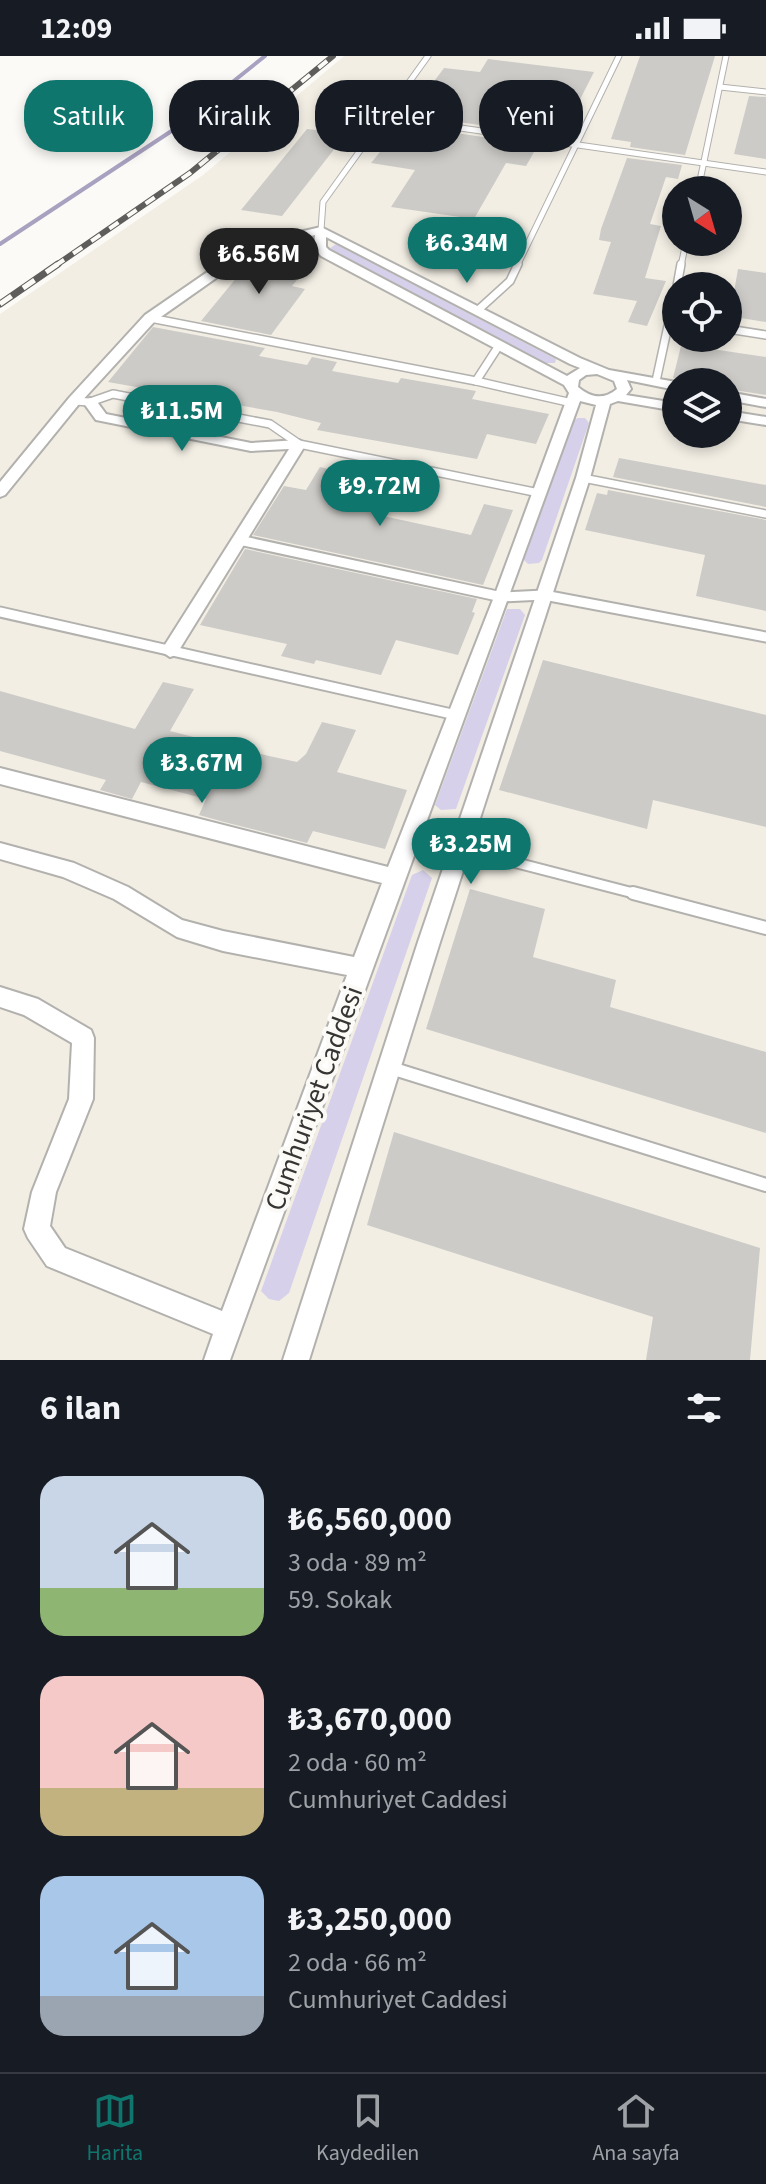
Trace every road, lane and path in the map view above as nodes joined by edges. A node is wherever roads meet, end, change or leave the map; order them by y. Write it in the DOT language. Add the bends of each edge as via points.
graph roads {
  1 [pos="428,56"];
  2 [pos="619,56"];
  3 [pos="726,56"];
  4 [pos="411,80"];
  5 [pos="720,87"];
  6 [pos="766,92"];
  7 [pos="583,128"];
  8 [pos="583,145"];
  9 [pos="359,152"];
  10 [pos="571,152"];
  11 [pos="704,163"];
  12 [pos="766,172"];
  13 [pos="701,176"];
  14 [pos="321,230"];
  15 [pos="477,311"];
  16 [pos="150,318"];
  17 [pos="742,331"];
  18 [pos="766,335"];
  19 [pos="498,347"];
  20 [pos="664,352"];
  21 [pos="604,371"];
  22 [pos="476,381"];
  23 [pos="656,381"];
  24 [pos="662,382"];
  25 [pos="573,393"];
  26 [pos="610,399"];
  27 [pos="742,399"];
  28 [pos="82,402"];
  29 [pos="766,403"];
  30 [pos="662,405"];
  31 [pos="742,417"];
  32 [pos="766,421"];
  33 [pos="299,444"];
  34 [pos="583,478"];
  35 [pos="0,492"];
  36 [pos="539,493"];
  37 [pos="766,514"];
  38 [pos="239,540"];
  39 [pos="544,595"];
  40 [pos="502,597"];
  41 [pos="0,612"];
  42 [pos="766,637"];
  43 [pos="170,651"];
  44 [pos="456,715"];
  45 [pos="0,776"];
  46 [pos="409,835"];
  47 [pos="460,849"];
  48 [pos="0,851"];
  49 [pos="394,877"];
  50 [pos="766,928"];
  51 [pos="360,968"];
  52 [pos="0,997"];
  53 [pos="389,1067"];
  54 [pos="766,1185"];
  55 [pos="229,1327"];
  56 [pos="217,1360"];
  57 [pos="296,1360"];
  1 -- 4 [label="lane"];
  2 -- 7 [label="lane"];
  3 -- 5 [label="lane"];
  5 -- 6 [label="lane"];
  5 -- 11 [label="lane"];
  8 -- 11 [label="lane"];
  9 -- 14 [label="lane" via="323,202"];
  10 -- 15 [label="lane" via="510,281"];
  11 -- 12 [label="lane"];
  11 -- 13 [label="lane"];
  14 -- 15 [label="street"];
  14 -- 16 [label="street" via="252,247"];
  14 -- 19 [label="street" via="325,253"];
  15 -- 21 [label="street"];
  16 -- 22 [label="lane"];
  16 -- 28 [label="street"];
  17 -- 18 [label="lane"];
  19 -- 22 [label="lane"];
  19 -- 25 [label="street"];
  20 -- 23 [label="lane"];
  21 -- 23 [label="street"];
  21 -- 25 [label="street" via="577,374"];
  21 -- 26 [label="street" via="623,384 621,394"];
  22 -- 25 [label="lane"];
  23 -- 24 [label="street"];
  25 -- 26 [label="street" via="591,400"];
  25 -- 36 [label="street, Cumhuriyet Caddesi"];
  26 -- 30 [label="street"];
  26 -- 34 [label="street"];
  27 -- 29 [label="street"];
  28 -- 33 [label="street" via="101,417 251,447"];
  28 -- 33 [label="lane" via="113,394 270,424"];
  28 -- 35 [label="street"];
  31 -- 32 [label="street"];
  33 -- 36 [label="lane"];
  33 -- 38 [label="street"];
  34 -- 37 [label="lane"];
  34 -- 39 [label="street"];
  36 -- 40 [label="street, Cumhuriyet Caddesi"];
  38 -- 40 [label="lane"];
  38 -- 43 [label="street"];
  39 -- 40 [label="lane"];
  39 -- 42 [label="lane"];
  39 -- 47 [label="street"];
  40 -- 44 [label="street, Cumhuriyet Caddesi"];
  41 -- 43 [label="lane"];
  43 -- 44 [label="lane"];
  44 -- 46 [label="street, Cumhuriyet Caddesi"];
  45 -- 49 [label="street"];
  46 -- 47 [label="lane"];
  46 -- 49 [label="street, Cumhuriyet Caddesi"];
  47 -- 50 [label="lane"];
  47 -- 53 [label="street"];
  48 -- 51 [label="street" via="67,869 121,893 177,928"];
  49 -- 51 [label="street, Cumhuriyet Caddesi"];
  51 -- 55 [label="street, Cumhuriyet Caddesi"];
  52 -- 55 [label="street" via="30,1006 83,1038 81,1099 44,1192 37,1229 56,1257"];
  53 -- 54 [label="lane"];
  53 -- 57 [label="street"];
  55 -- 56 [label="street, Cumhuriyet Caddesi"];
}
